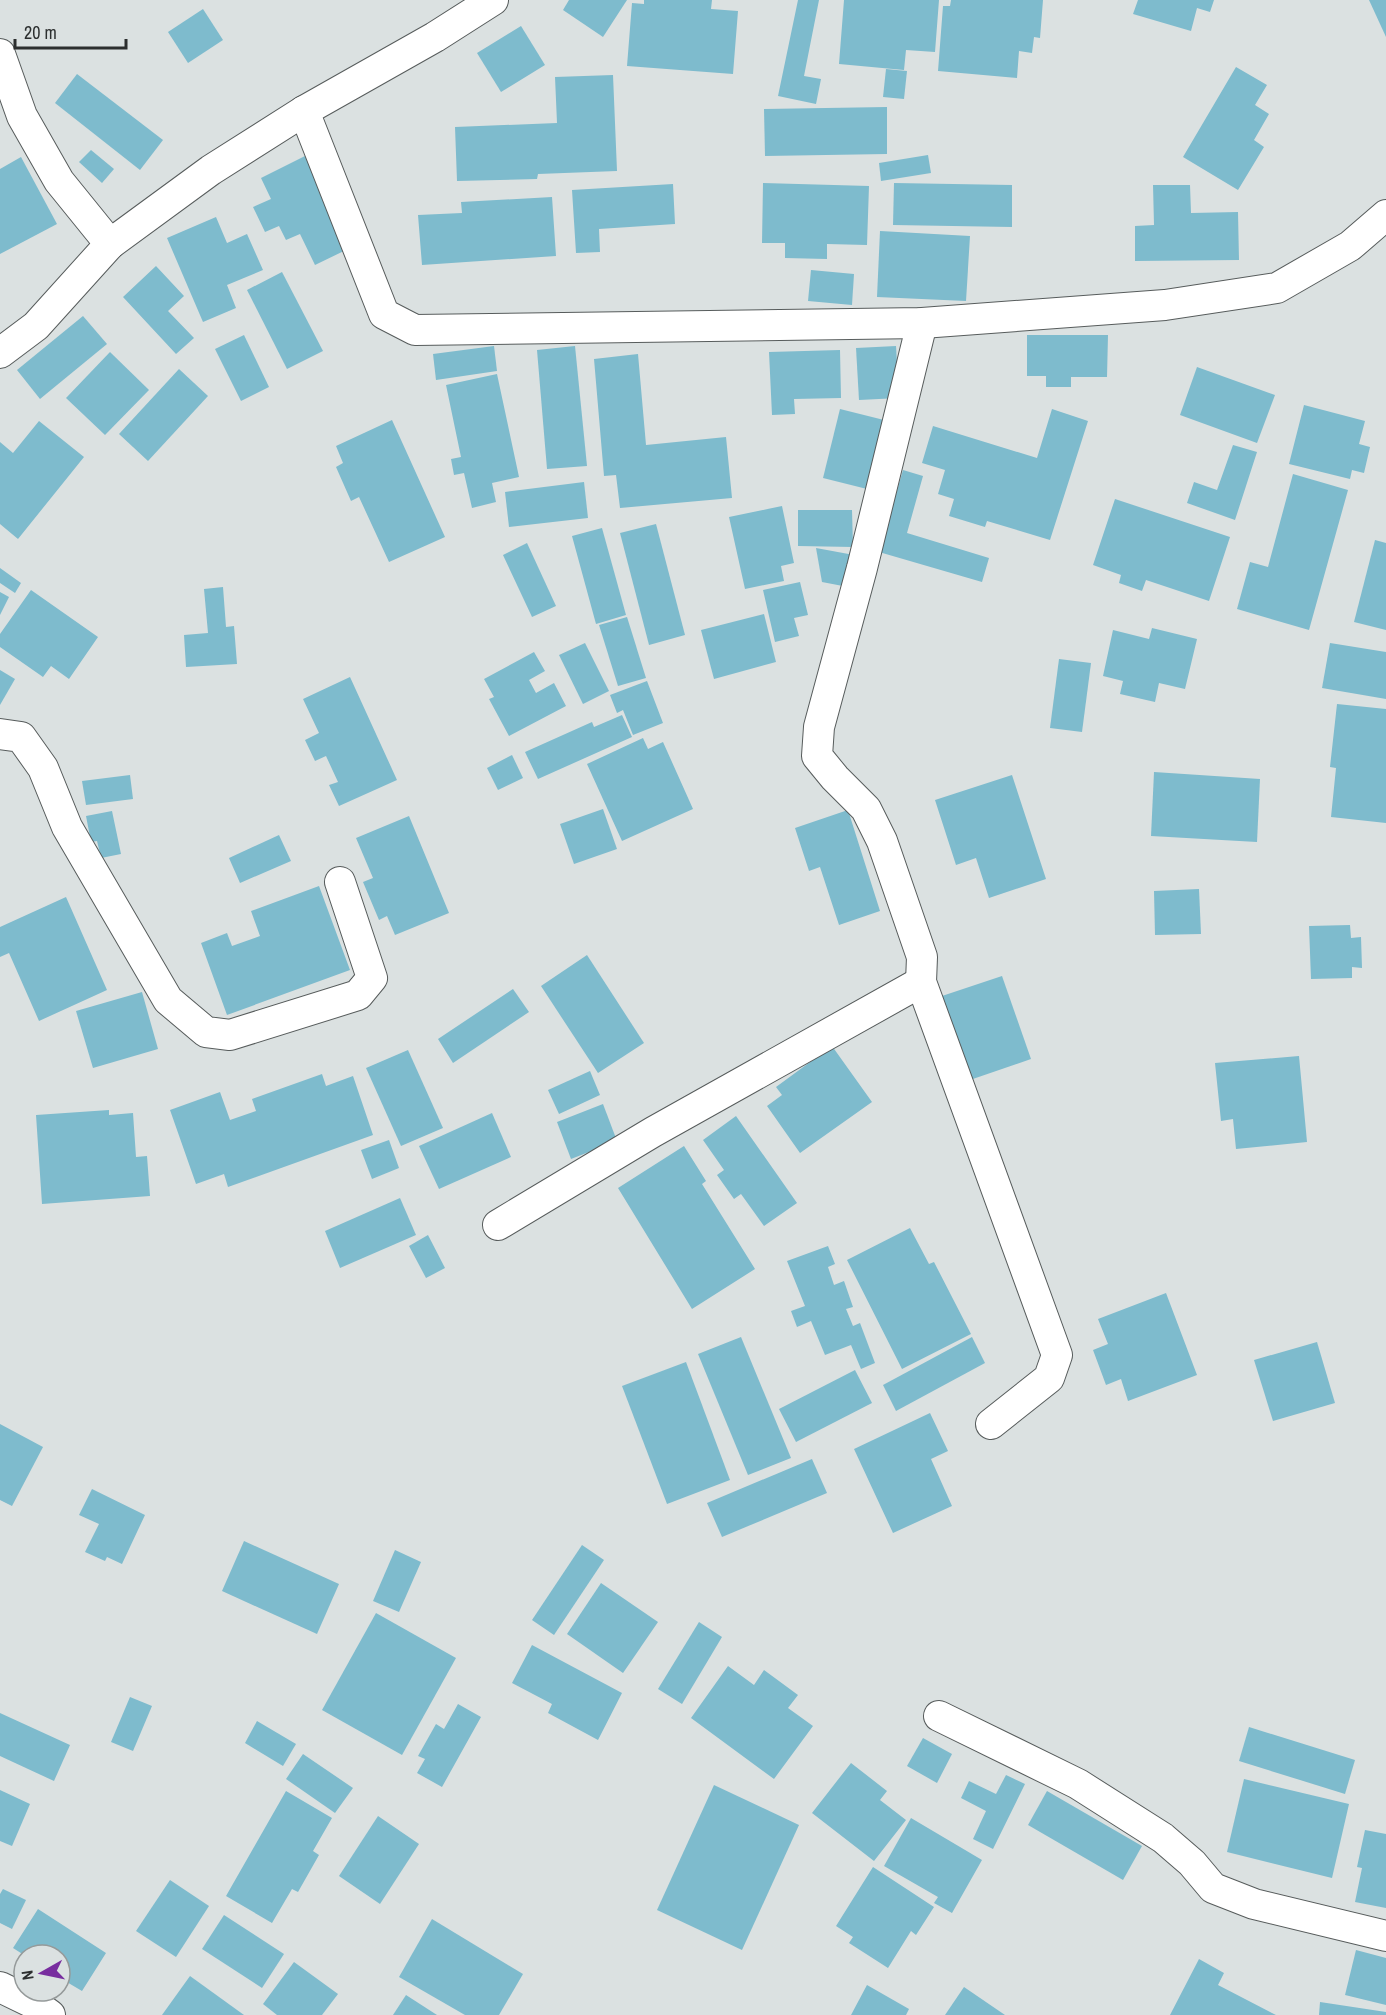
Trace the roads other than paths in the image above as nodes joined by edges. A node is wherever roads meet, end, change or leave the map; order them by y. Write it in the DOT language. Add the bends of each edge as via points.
graph roads {
  1 [pos="493,0"];
  2 [pos="0,54"];
  3 [pos="304,111"];
  4 [pos="1386,215"];
  5 [pos="110,244"];
  6 [pos="922,323"];
  7 [pos="0,353"];
  8 [pos="0,734"];
  9 [pos="340,882"];
  10 [pos="921,982"];
  11 [pos="498,1225"];
  12 [pos="991,1424"];
  13 [pos="939,1716"];
  14 [pos="1386,1936"];
  15 [pos="0,1987"];
  16 [pos="50,2015"];
  1 -- 3 [label="street"];
  2 -- 5 [label="street" via="22,116 59,181"];
  3 -- 5 [label="street" via="211,170"];
  3 -- 6 [label="street" via="384,314 415,330"];
  4 -- 6 [label="street" via="1350,246 1277,288 1165,305"];
  5 -- 7 [label="street" via="36,326"];
  6 -- 10 [label="street" via="819,727 817,756 866,809 882,841 922,957"];
  8 -- 9 [label="street" via="21,737 43,768 68,827 168,1000 206,1032 230,1035 358,994 372,978"];
  10 -- 11 [label="street" via="653,1132"];
  10 -- 12 [label="street" via="1057,1355 1049,1378"];
  13 -- 14 [label="street" via="1078,1784 1164,1838 1213,1888 1254,1904"];
  15 -- 16 [label="street"];
}
